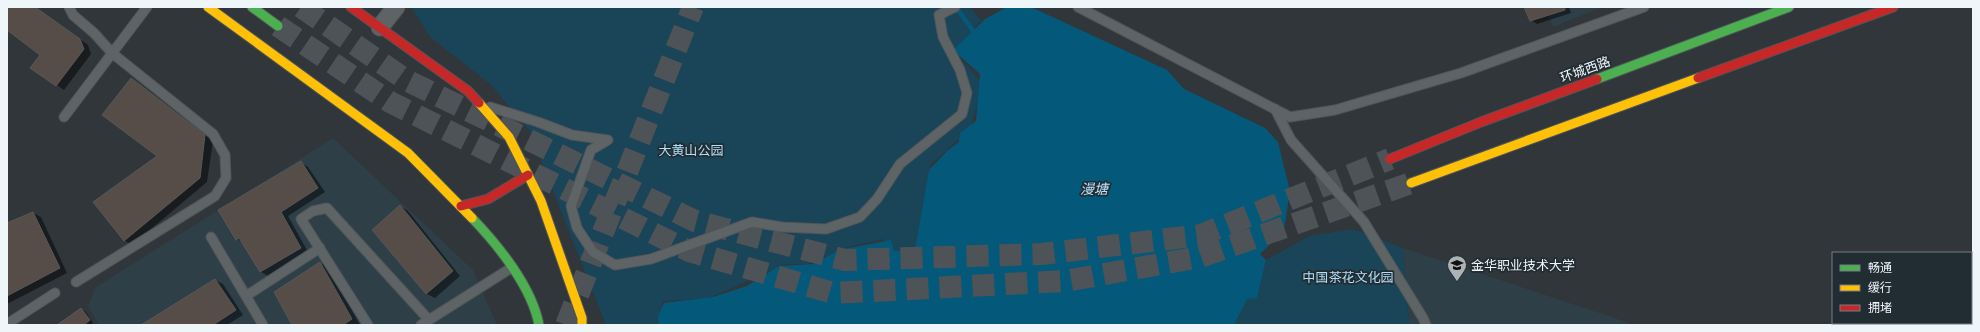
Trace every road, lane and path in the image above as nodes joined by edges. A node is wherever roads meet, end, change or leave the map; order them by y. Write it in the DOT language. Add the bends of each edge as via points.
graph roads {
  1 [pos="69,7"];
  2 [pos="147,7"];
  3 [pos="208,7"];
  4 [pos="252,7"];
  5 [pos="351,7"];
  6 [pos="396,7"];
  7 [pos="1078,7"];
  8 [pos="1644,7"];
  9 [pos="1789,7"];
  10 [pos="1893,7"];
  11 [pos="951,9"];
  12 [pos="278,26"];
  13 [pos="380,28"];
  14 [pos="112,53"];
  15 [pos="480,104"];
  16 [pos="1275,109"];
  17 [pos="64,117"];
  18 [pos="1390,159"];
  19 [pos="528,175"];
  20 [pos="1411,183"];
  21 [pos="461,206"];
  22 [pos="211,237"];
  23 [pos="320,248"];
  24 [pos="511,268"];
  25 [pos="76,282"];
  26 [pos="54,293"];
  27 [pos="246,296"];
  28 [pos="429,320"];
  29 [pos="7,324"];
  30 [pos="263,325"];
  31 [pos="368,325"];
  32 [pos="421,325"];
  33 [pos="539,325"];
  34 [pos="582,325"];
  35 [pos="1426,325"];
  1 -- 14 [label="lane" via="73,15"];
  2 -- 14 [label="lane"];
  3 -- 21 [label="main road" via="408,153"];
  4 -- 12 [label="main road"];
  5 -- 13 [label="main road"];
  6 -- 13 [label="street"];
  7 -- 16 [label="lane"];
  8 -- 16 [label="lane" via="1461,73 1335,110 1290,117"];
  9 -- 18 [label="main road, 环城西路" via="1480,122"];
  10 -- 20 [label="main road"];
  11 -- 15 [label="lane" via="938,15 943,37 960,70 967,93 962,114 900,164 877,199 860,217 826,229 782,227 752,222 651,259 615,265 593,252 577,228 571,206 591,150 608,140 572,135"];
  13 -- 15 [label="main road" via="468,91"];
  14 -- 17 [label="lane"];
  14 -- 25 [label="lane" via="213,134 225,155 226,178 215,196"];
  15 -- 19 [label="main road" via="509,137"];
  16 -- 35 [label="lane" via="1290,140 1364,222"];
  19 -- 21 [label="main road" via="488,199"];
  19 -- 34 [label="main road" via="540,201 582,318"];
  21 -- 24 [label="main road" via="488,235"];
  22 -- 27 [label="lane"];
  23 -- 27 [label="lane"];
  23 -- 28 [label="lane" via="301,218 313,211 327,208"];
  23 -- 31 [label="lane"];
  24 -- 28 [label="lane"];
  24 -- 33 [label="main road" via="524,286 537,314"];
  26 -- 29 [label="lane"];
  27 -- 30 [label="lane"];
  28 -- 32 [label="lane"];
}
